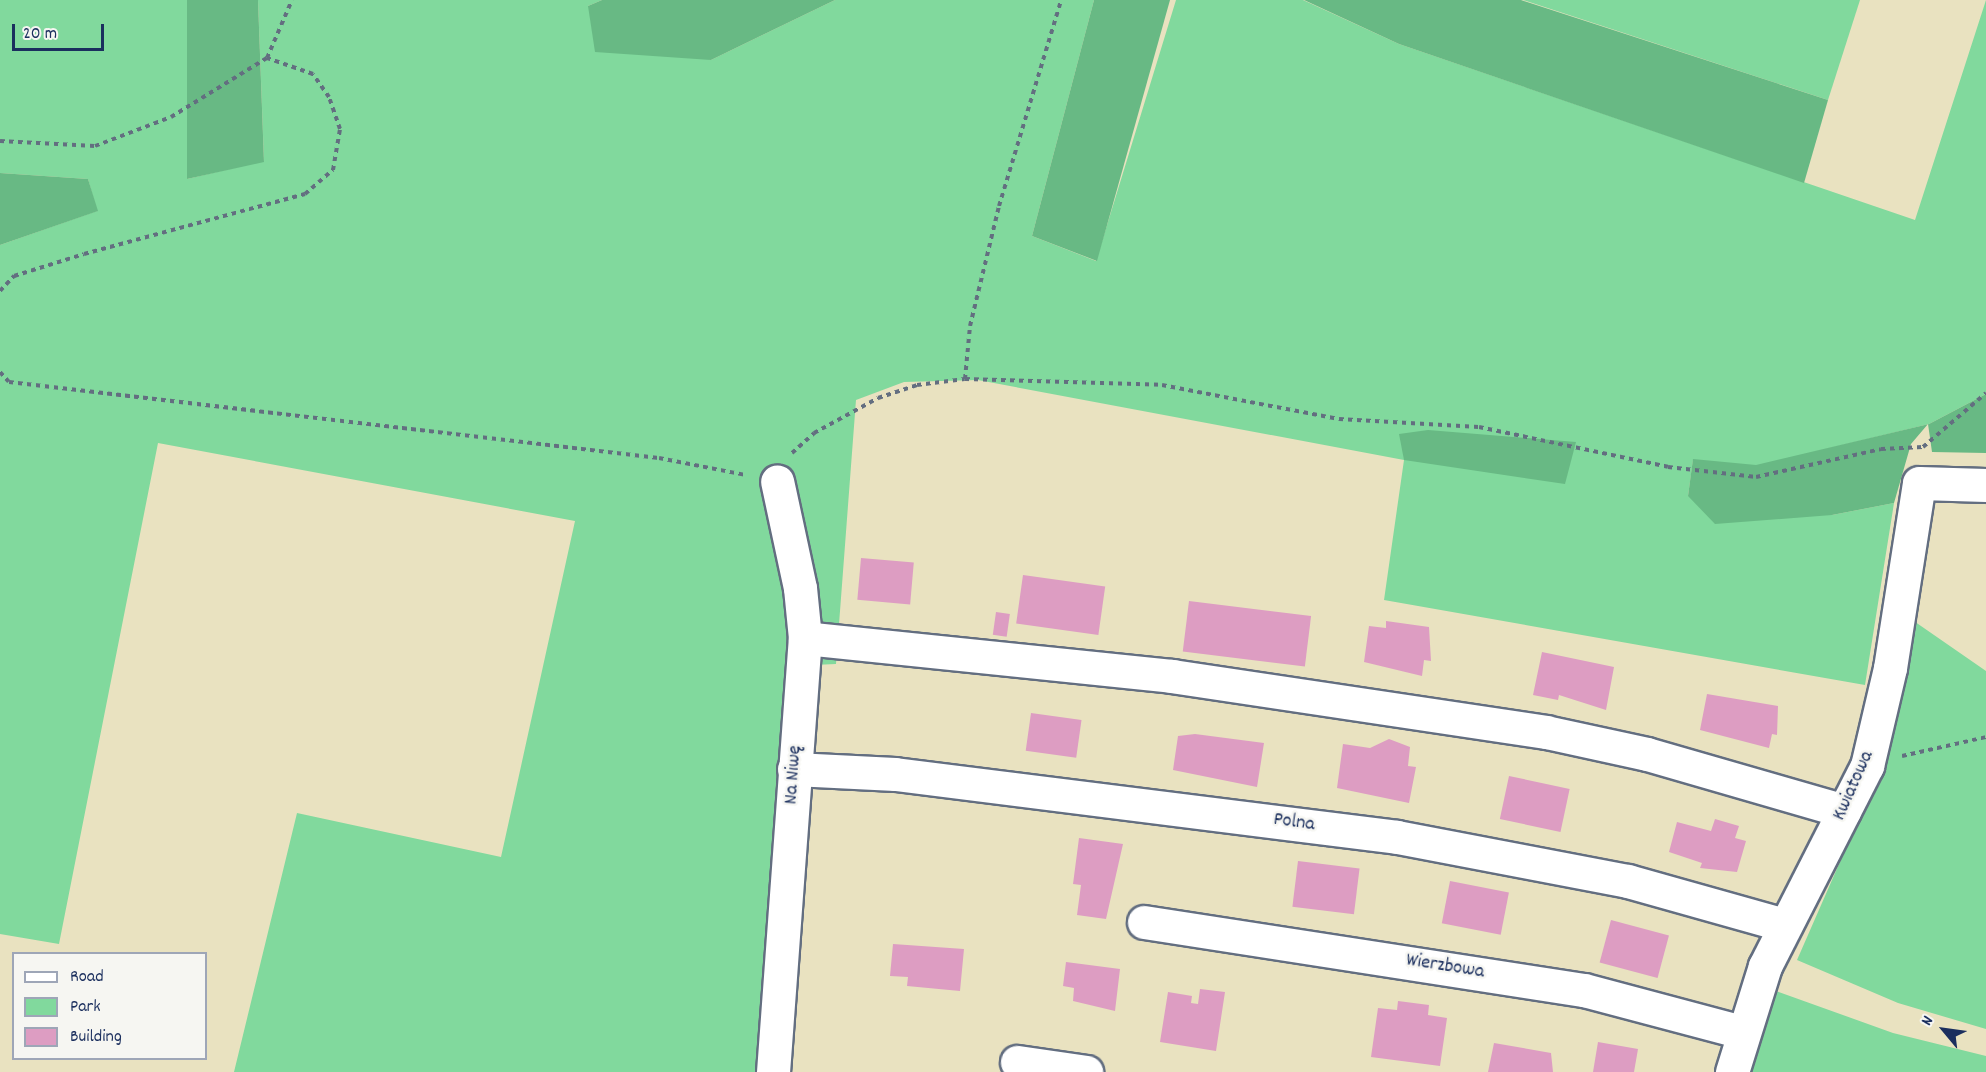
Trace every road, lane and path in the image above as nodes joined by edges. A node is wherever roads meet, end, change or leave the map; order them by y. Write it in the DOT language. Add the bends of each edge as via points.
graph roads {
  1 [pos="292,0"];
  2 [pos="1061,0"];
  3 [pos="267,58"];
  4 [pos="0,141"];
  5 [pos="0,291"];
  6 [pos="0,372"];
  7 [pos="965,379"];
  8 [pos="1986,393"];
  9 [pos="1928,442"];
  10 [pos="1923,447"];
  11 [pos="777,481"];
  12 [pos="1986,485"];
  13 [pos="805,638"];
  14 [pos="1986,737"];
  15 [pos="1867,766"];
  16 [pos="794,769"];
  17 [pos="1844,811"];
  18 [pos="1144,922"];
  19 [pos="1785,925"];
  20 [pos="1742,1032"];
  21 [pos="1017,1062"];
  22 [pos="772,1072"];
  23 [pos="1086,1072"];
  24 [pos="1732,1072"];
  1 -- 3 [label="path"];
  2 -- 7 [label="path" via="999,206 970,326"];
  3 -- 4 [label="path" via="171,117 95,146"];
  3 -- 5 [label="path" via="313,74 328,97 340,129 333,170 305,194 64,260 14,276"];
  6 -- 11 [label="path" via="9,382 659,458"];
  7 -- 10 [label="path" via="1162,385 1339,420 1479,427 1668,467 1756,477 1881,449"];
  7 -- 11 [label="path" via="917,385 842,415 788,457"];
  8 -- 9 [label="path"];
  11 -- 13 [label="street, Na Niwę" via="801,588"];
  12 -- 15 [label="street, Kwiatowa" via="1919,483 1890,668"];
  13 -- 16 [label="street, Na Niwę"];
  13 -- 17 [label="street" via="1160,674 1535,730 1647,754"];
  14 -- 15 [label="path"];
  15 -- 17 [label="street, Kwiatowa"];
  16 -- 19 [label="street, Polna" via="895,774 1396,837 1628,881"];
  16 -- 22 [label="street, Na Niwę"];
  17 -- 19 [label="street, Kwiatowa"];
  18 -- 20 [label="street, Wierzbowa" via="1584,990"];
  19 -- 20 [label="street, Kwiatowa"];
  20 -- 24 [label="street, Kwiatowa"];
  21 -- 23 [label="street"];
}
